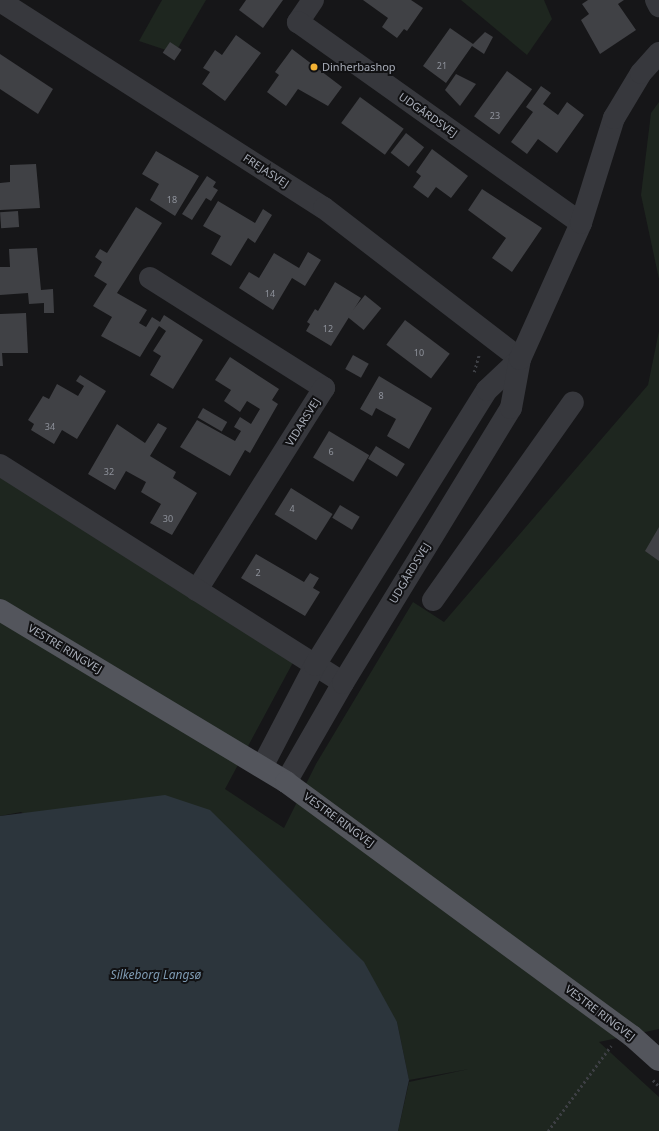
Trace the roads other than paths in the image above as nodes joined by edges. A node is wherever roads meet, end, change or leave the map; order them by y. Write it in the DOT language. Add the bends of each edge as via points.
graph roads {
  1 [pos="313,0"];
  2 [pos="656,0"];
  3 [pos="0,1"];
  4 [pos="659,6"];
  5 [pos="659,53"];
  6 [pos="581,223"];
  7 [pos="150,278"];
  8 [pos="520,359"];
  9 [pos="573,402"];
  10 [pos="0,465"];
  11 [pos="197,590"];
  12 [pos="433,600"];
  13 [pos="0,610"];
  14 [pos="315,665"];
  15 [pos="343,683"];
  16 [pos="262,767"];
  17 [pos="286,782"];
  18 [pos="654,1068"];
  1 -- 6 [label="street, UDGÅRDSVEJ" via="298,22"];
  2 -- 4 [label="street"];
  3 -- 8 [label="street, FREJASVEJ" via="324,208"];
  5 -- 6 [label="street, UDGÅRDSVEJ" via="642,73 614,118"];
  6 -- 8 [label="street, UDGÅRDSVEJ"];
  7 -- 11 [label="street, VIDARSVEJ" via="324,388"];
  8 -- 14 [label="street, UDGÅRDSVEJ" via="487,390"];
  8 -- 15 [label="street, UDGÅRDSVEJ" via="511,408"];
  9 -- 12 [label="street"];
  10 -- 11 [label="street"];
  11 -- 14 [label="street"];
  13 -- 16 [label="main road, VESTRE RINGVEJ"];
  14 -- 15 [label="street"];
  14 -- 16 [label="street, UDGÅRDSVEJ"];
  15 -- 17 [label="street, UDGÅRDSVEJ"];
  16 -- 17 [label="main road, VESTRE RINGVEJ"];
  17 -- 18 [label="main road, VESTRE RINGVEJ" via="632,1036"];
}
